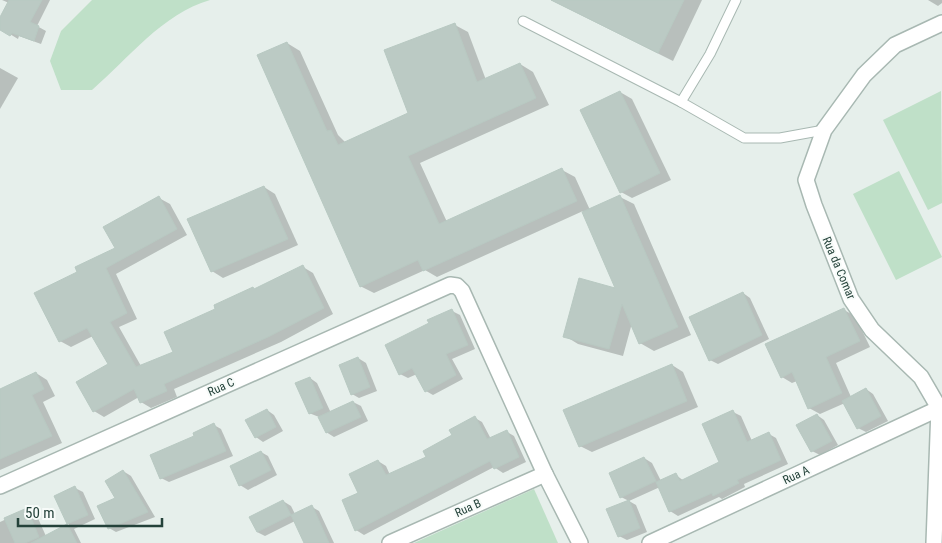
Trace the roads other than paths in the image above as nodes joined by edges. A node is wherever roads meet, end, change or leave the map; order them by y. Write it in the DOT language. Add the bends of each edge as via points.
graph roads {
  1 [pos="736,0"];
  2 [pos="523,21"];
  3 [pos="942,22"];
  4 [pos="681,102"];
  5 [pos="824,130"];
  6 [pos="941,407"];
  7 [pos="545,474"];
  8 [pos="0,486"];
  9 [pos="390,543"];
  10 [pos="580,543"];
  11 [pos="650,543"];
  12 [pos="934,543"];
  1 -- 4 [label="lane" via="710,54"];
  2 -- 4 [label="lane"];
  3 -- 5 [label="street, Rua da Comar" via="895,45 864,75"];
  4 -- 5 [label="lane" via="744,138 780,138"];
  5 -- 6 [label="street, Rua da Comar" via="806,180 851,299 872,330 921,377"];
  6 -- 11 [label="street, Rua A"];
  6 -- 12 [label="street"];
  7 -- 8 [label="street, Rua C" via="462,291 450,285"];
  7 -- 9 [label="street, Rua B"];
  7 -- 10 [label="street"];
}
